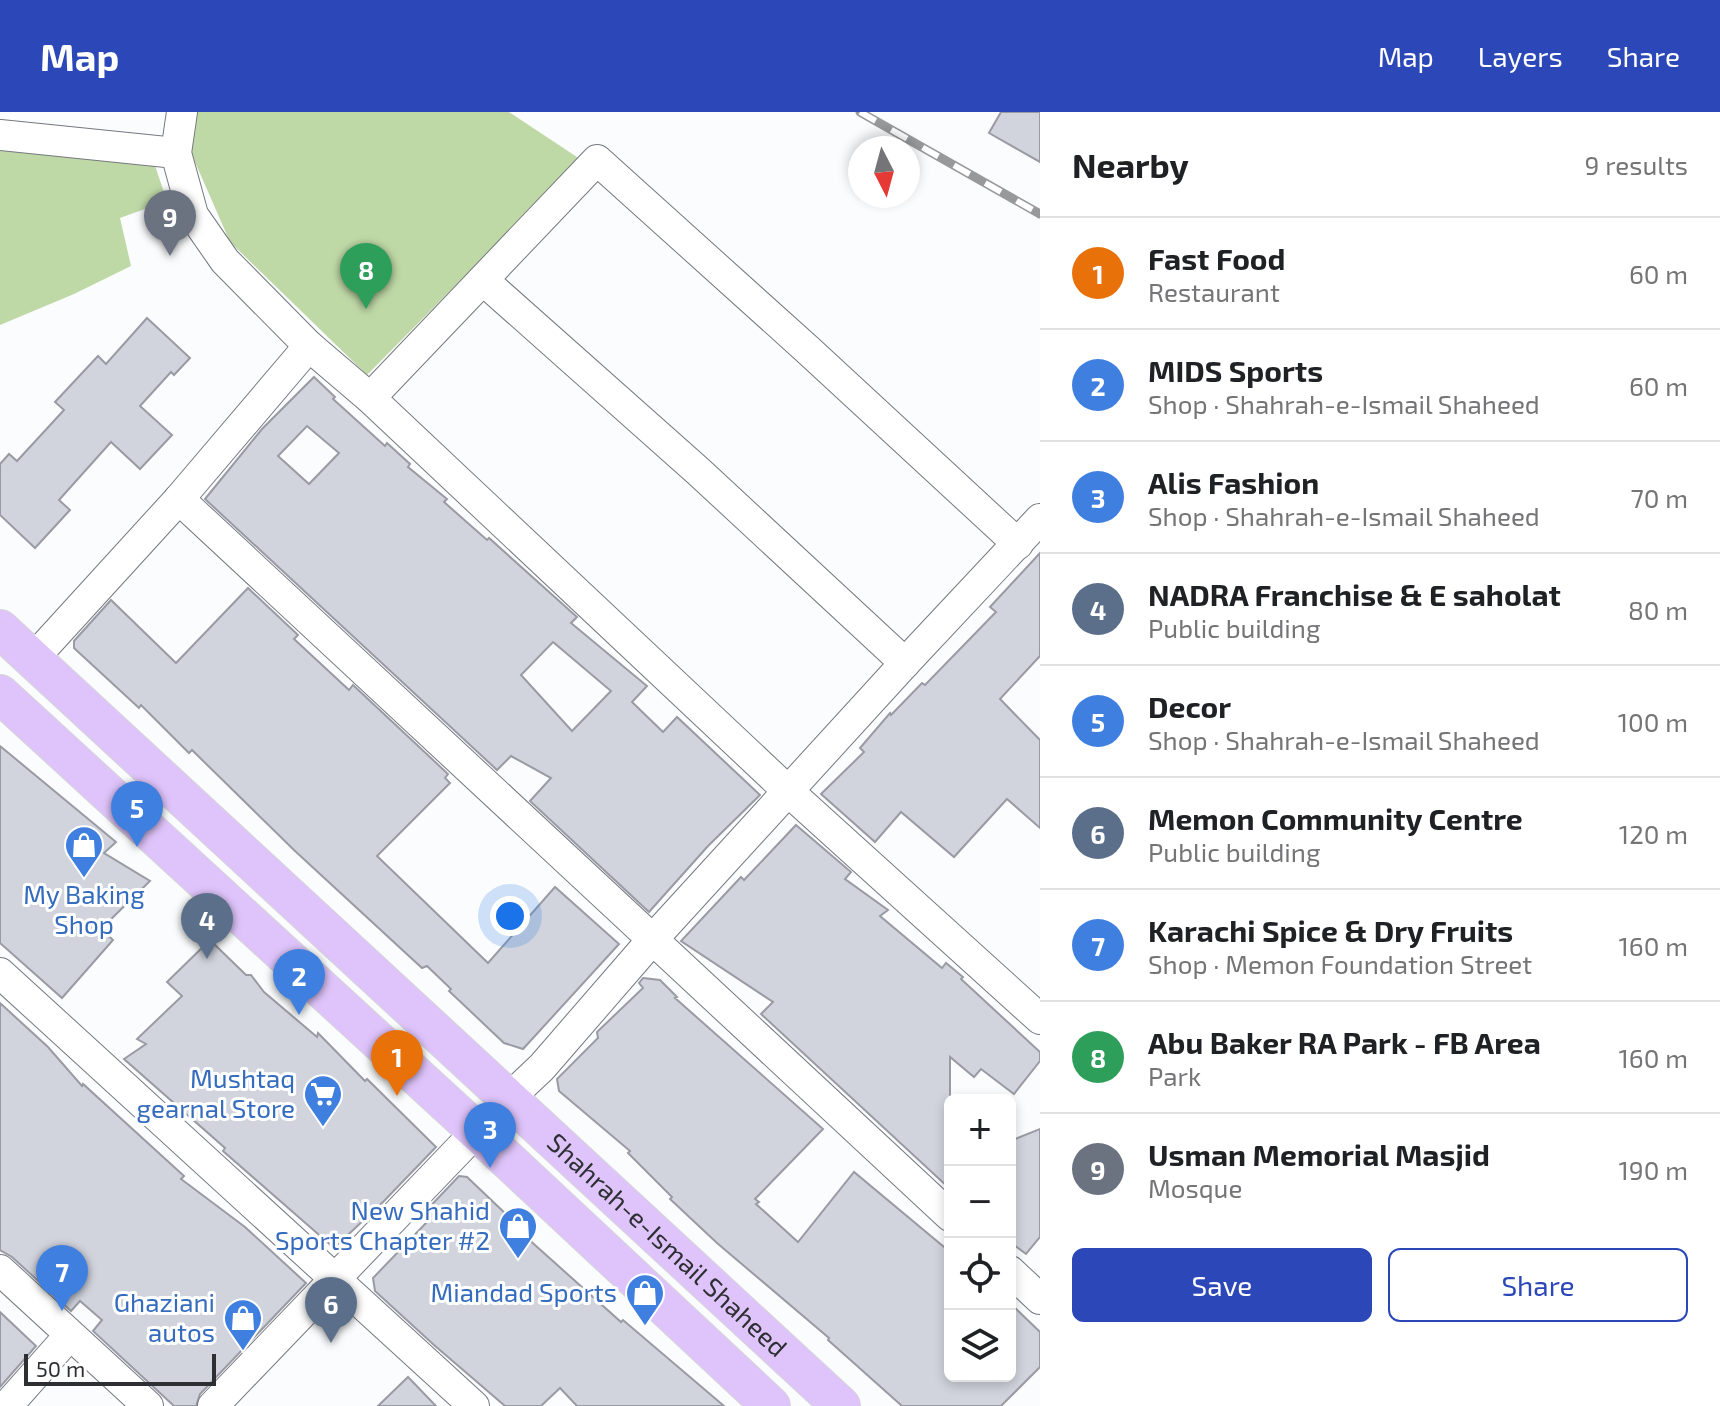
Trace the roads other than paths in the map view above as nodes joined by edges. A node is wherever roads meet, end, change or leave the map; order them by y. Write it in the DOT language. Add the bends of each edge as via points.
graph roads {
  1 [pos="182,112"];
  2 [pos="0,135"];
  3 [pos="176,153"];
  4 [pos="483,280"];
  5 [pos="309,346"];
  6 [pos="370,398"];
  7 [pos="179,499"];
  8 [pos="1040,519"];
  9 [pos="1018,544"];
  10 [pos="0,629"];
  11 [pos="33,659"];
  12 [pos="905,663"];
  13 [pos="0,695"];
  14 [pos="788,791"];
  15 [pos="652,940"];
  16 [pos="0,973"];
  17 [pos="1040,1019"];
  18 [pos="508,1099"];
  19 [pos="476,1132"];
  20 [pos="944,1210"];
  21 [pos="0,1270"];
  22 [pos="335,1277"];
  23 [pos="1016,1277"];
  24 [pos="1040,1299"];
  25 [pos="69,1336"];
  26 [pos="7,1406"];
  27 [pos="148,1406"];
  28 [pos="213,1406"];
  29 [pos="474,1406"];
  30 [pos="771,1406"];
  31 [pos="841,1406"];
  1 -- 3 [label="street"];
  2 -- 3 [label="street"];
  3 -- 5 [label="street" via="193,215 225,261"];
  4 -- 6 [label="street"];
  4 -- 9 [label="street" via="597,160"];
  4 -- 12 [label="street"];
  5 -- 6 [label="street"];
  5 -- 7 [label="street"];
  6 -- 14 [label="street"];
  7 -- 11 [label="street"];
  7 -- 15 [label="street"];
  8 -- 9 [label="street"];
  9 -- 12 [label="street"];
  10 -- 11 [label="main road, Shahrah-e-Ismail Shaheed"];
  11 -- 18 [label="main road, Shahrah-e-Ismail Shaheed"];
  12 -- 14 [label="street"];
  13 -- 19 [label="main road, Shahrah-e-Ismail Shaheed"];
  14 -- 15 [label="street"];
  14 -- 17 [label="street"];
  15 -- 18 [label="street"];
  15 -- 20 [label="street"];
  16 -- 22 [label="street"];
  18 -- 31 [label="main road, Shahrah-e-Ismail Shaheed"];
  19 -- 22 [label="street"];
  19 -- 30 [label="main road, Shahrah-e-Ismail Shaheed"];
  21 -- 25 [label="street"];
  22 -- 28 [label="street"];
  22 -- 29 [label="street"];
  23 -- 24 [label="street"];
  25 -- 26 [label="street"];
  25 -- 27 [label="street"];
}
